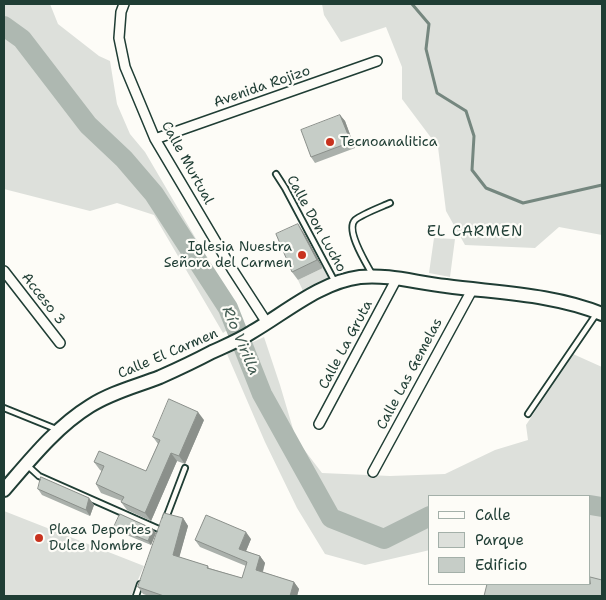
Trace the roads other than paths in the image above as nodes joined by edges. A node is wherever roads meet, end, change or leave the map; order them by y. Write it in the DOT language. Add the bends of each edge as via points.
graph roads {
  1 [pos="124,4"];
  2 [pos="377,62"];
  3 [pos="155,139"];
  4 [pos="276,174"];
  5 [pos="390,203"];
  6 [pos="5,276"];
  7 [pos="373,277"];
  8 [pos="397,278"];
  9 [pos="336,284"];
  10 [pos="472,290"];
  11 [pos="600,313"];
  12 [pos="267,323"];
  13 [pos="60,343"];
  14 [pos="4,408"];
  15 [pos="528,414"];
  16 [pos="319,424"];
  17 [pos="59,430"];
  18 [pos="26,464"];
  19 [pos="185,468"];
  20 [pos="373,472"];
  21 [pos="4,490"];
  22 [pos="161,530"];
  23 [pos="158,538"];
  24 [pos="142,580"];
  25 [pos="136,596"];
  1 -- 3 [label="street, Calle Murtual" via="119,38 125,67"];
  2 -- 3 [label="street, Avenida Rojizo"];
  3 -- 12 [label="street, Calle Murtual"];
  4 -- 9 [label="lane, Calle Don Lucho"];
  5 -- 7 [label="lane" via="352,225 352,234"];
  6 -- 13 [label="street, Acceso 3"];
  7 -- 8 [label="street, Calle El Carmen"];
  7 -- 9 [label="street, Calle El Carmen"];
  8 -- 10 [label="street, Calle El Carmen"];
  8 -- 16 [label="street, Calle La Gruta"];
  9 -- 12 [label="street, Calle El Carmen" via="315,292"];
  10 -- 11 [label="street, Calle El Carmen" via="532,296 579,305"];
  10 -- 20 [label="street, Calle Las Gemelas"];
  11 -- 15 [label="lane"];
  12 -- 17 [label="street, Calle El Carmen" via="161,376 110,395"];
  14 -- 17 [label="lane"];
  17 -- 18 [label="street, Calle El Carmen"];
  18 -- 21 [label="street, Calle El Carmen"];
  18 -- 22 [label="lane" via="39,476"];
  19 -- 22 [label="lane"];
  22 -- 23 [label="lane"];
  24 -- 25 [label="lane"];
}
